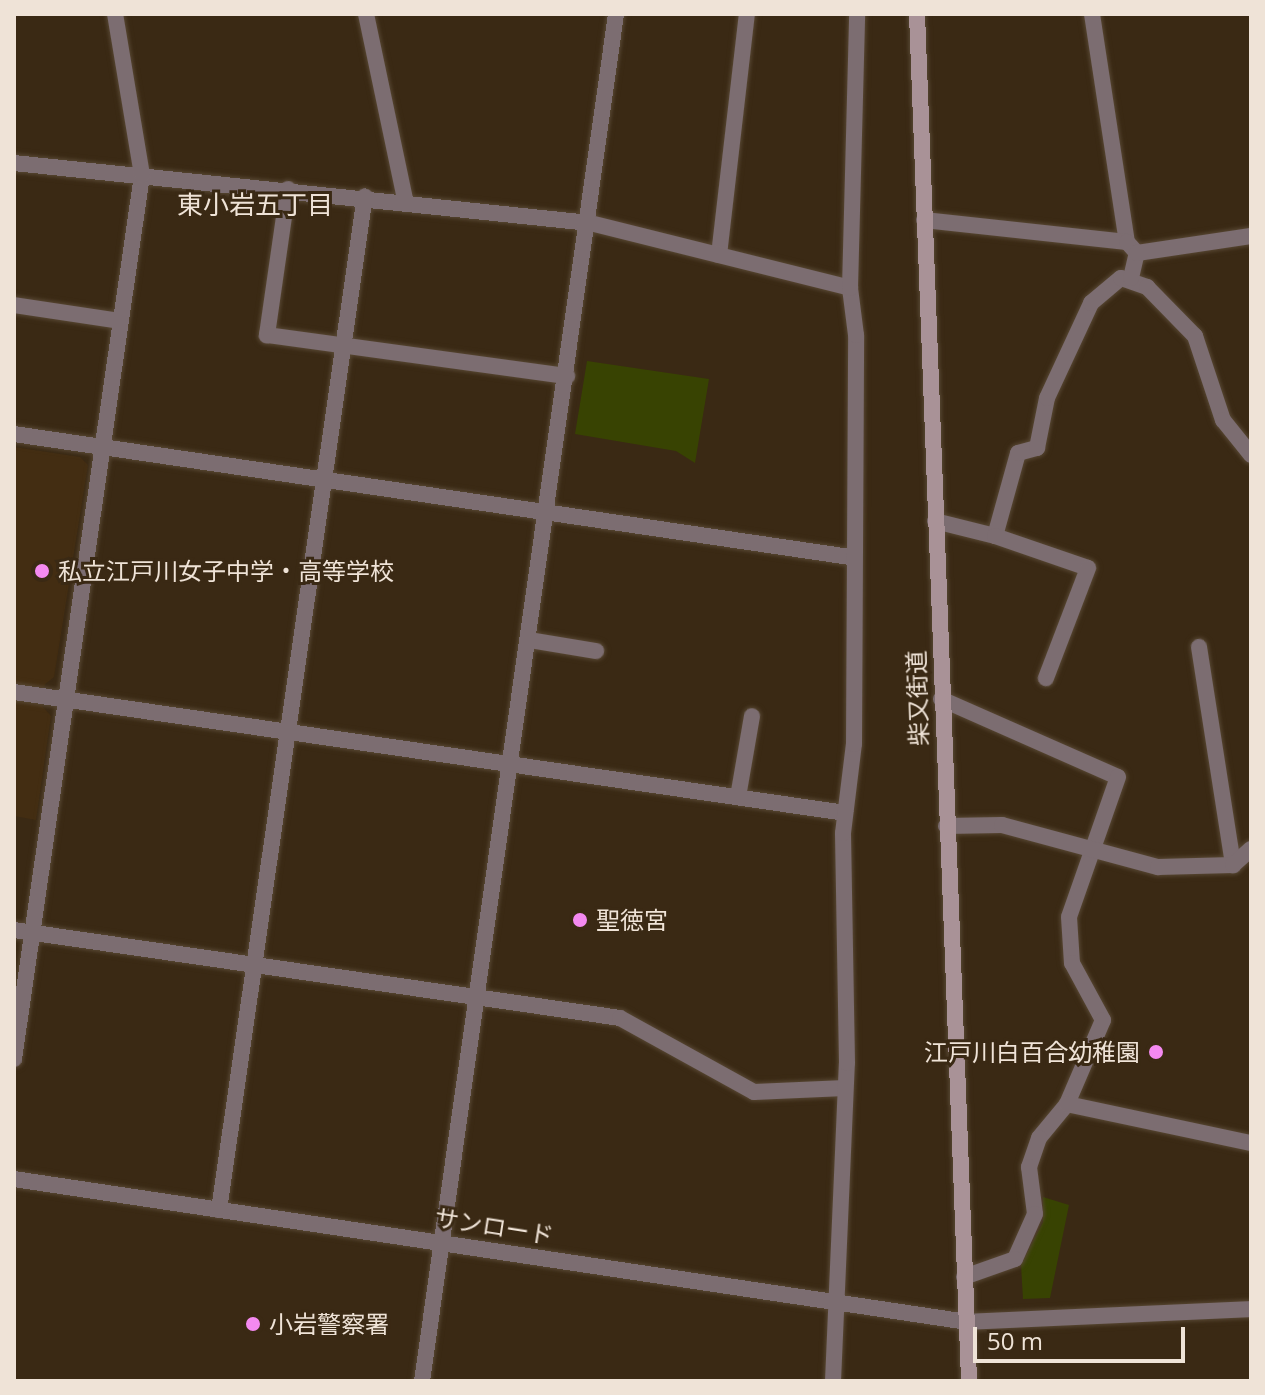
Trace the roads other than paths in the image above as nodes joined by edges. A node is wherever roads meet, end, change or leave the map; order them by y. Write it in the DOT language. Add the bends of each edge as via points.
graph roads {
  1 [pos="115,14"];
  2 [pos="366,14"];
  3 [pos="616,14"];
  4 [pos="747,14"];
  5 [pos="857,14"];
  6 [pos="917,14"];
  7 [pos="1092,14"];
  8 [pos="14,163"];
  9 [pos="142,175"];
  10 [pos="288,189"];
  11 [pos="365,196"];
  12 [pos="405,199"];
  13 [pos="924,220"];
  14 [pos="590,223"];
  15 [pos="1251,236"];
  16 [pos="1132,248"];
  17 [pos="719,255"];
  18 [pos="1131,278"];
  19 [pos="850,288"];
  20 [pos="14,305"];
  21 [pos="120,321"];
  22 [pos="346,345"];
  23 [pos="567,376"];
  24 [pos="14,434"];
  25 [pos="102,447"];
  26 [pos="1251,455"];
  27 [pos="323,478"];
  28 [pos="547,510"];
  29 [pos="935,521"];
  30 [pos="995,536"];
  31 [pos="850,557"];
  32 [pos="529,640"];
  33 [pos="1199,647"];
  34 [pos="596,651"];
  35 [pos="1046,678"];
  36 [pos="14,692"];
  37 [pos="941,699"];
  38 [pos="67,700"];
  39 [pos="752,716"];
  40 [pos="288,732"];
  41 [pos="512,764"];
  42 [pos="738,797"];
  43 [pos="845,813"];
  44 [pos="946,826"];
  45 [pos="1251,849"];
  46 [pos="1094,852"];
  47 [pos="1233,865"];
  48 [pos="14,930"];
  49 [pos="34,933"];
  50 [pos="254,967"];
  51 [pos="477,997"];
  52 [pos="14,1059"];
  53 [pos="845,1088"];
  54 [pos="1067,1104"];
  55 [pos="1251,1143"];
  56 [pos="14,1179"];
  57 [pos="219,1210"];
  58 [pos="441,1242"];
  59 [pos="964,1277"];
  60 [pos="832,1301"];
  61 [pos="1251,1309"];
  62 [pos="967,1322"];
  63 [pos="422,1381"];
  64 [pos="833,1381"];
  65 [pos="969,1381"];
  1 -- 9 [label="street"];
  2 -- 12 [label="street"];
  3 -- 14 [label="street"];
  4 -- 17 [label="street"];
  5 -- 19 [label="street"];
  6 -- 13 [label="main road, 柴又街道"];
  7 -- 16 [label="street"];
  8 -- 9 [label="street"];
  9 -- 10 [label="street"];
  9 -- 21 [label="street"];
  10 -- 11 [label="street"];
  10 -- 22 [label="street" via="267,335"];
  11 -- 12 [label="street"];
  11 -- 22 [label="street"];
  12 -- 14 [label="street"];
  13 -- 16 [label="street"];
  13 -- 29 [label="main road, 柴又街道"];
  14 -- 17 [label="street"];
  14 -- 23 [label="street"];
  15 -- 16 [label="street"];
  16 -- 18 [label="street"];
  17 -- 19 [label="street"];
  18 -- 26 [label="street" via="1195,336 1223,420"];
  18 -- 30 [label="street" via="1091,303 1047,398 1037,448 1018,453"];
  19 -- 31 [label="street" via="856,335"];
  20 -- 21 [label="street"];
  21 -- 25 [label="street"];
  22 -- 23 [label="street"];
  22 -- 27 [label="street"];
  23 -- 28 [label="street"];
  24 -- 25 [label="street"];
  25 -- 27 [label="street"];
  25 -- 38 [label="street"];
  27 -- 28 [label="street"];
  27 -- 40 [label="street"];
  28 -- 31 [label="street"];
  28 -- 32 [label="street"];
  29 -- 30 [label="street"];
  29 -- 37 [label="main road, 柴又街道"];
  30 -- 35 [label="street" via="1088,568"];
  31 -- 43 [label="street" via="854,744"];
  32 -- 34 [label="street"];
  32 -- 41 [label="street"];
  33 -- 47 [label="street"];
  36 -- 38 [label="street"];
  37 -- 44 [label="main road, 柴又街道"];
  37 -- 46 [label="street" via="1118,777"];
  38 -- 40 [label="street"];
  38 -- 49 [label="street"];
  39 -- 42 [label="street"];
  40 -- 41 [label="street"];
  40 -- 50 [label="street"];
  41 -- 42 [label="street"];
  41 -- 51 [label="street"];
  42 -- 43 [label="street"];
  43 -- 53 [label="street"];
  44 -- 46 [label="street" via="1002,825"];
  44 -- 59 [label="main road, 柴又街道"];
  45 -- 47 [label="street"];
  46 -- 47 [label="street" via="1158,867"];
  46 -- 54 [label="street" via="1069,917 1072,963 1103,1020"];
  48 -- 49 [label="street"];
  49 -- 50 [label="street"];
  49 -- 52 [label="street"];
  50 -- 51 [label="street"];
  50 -- 57 [label="street"];
  51 -- 53 [label="street" via="620,1018 754,1092"];
  51 -- 58 [label="street"];
  53 -- 60 [label="street"];
  54 -- 55 [label="street"];
  54 -- 59 [label="street" via="1039,1138 1029,1167 1035,1214 1015,1259"];
  56 -- 57 [label="street, サンロード"];
  57 -- 58 [label="street, サンロード"];
  58 -- 60 [label="street, サンロード"];
  58 -- 63 [label="street"];
  59 -- 62 [label="main road, 柴又街道"];
  60 -- 62 [label="street, サンロード"];
  60 -- 64 [label="street"];
  61 -- 62 [label="street, サンロード"];
  62 -- 65 [label="main road, 柴又街道"];
}
